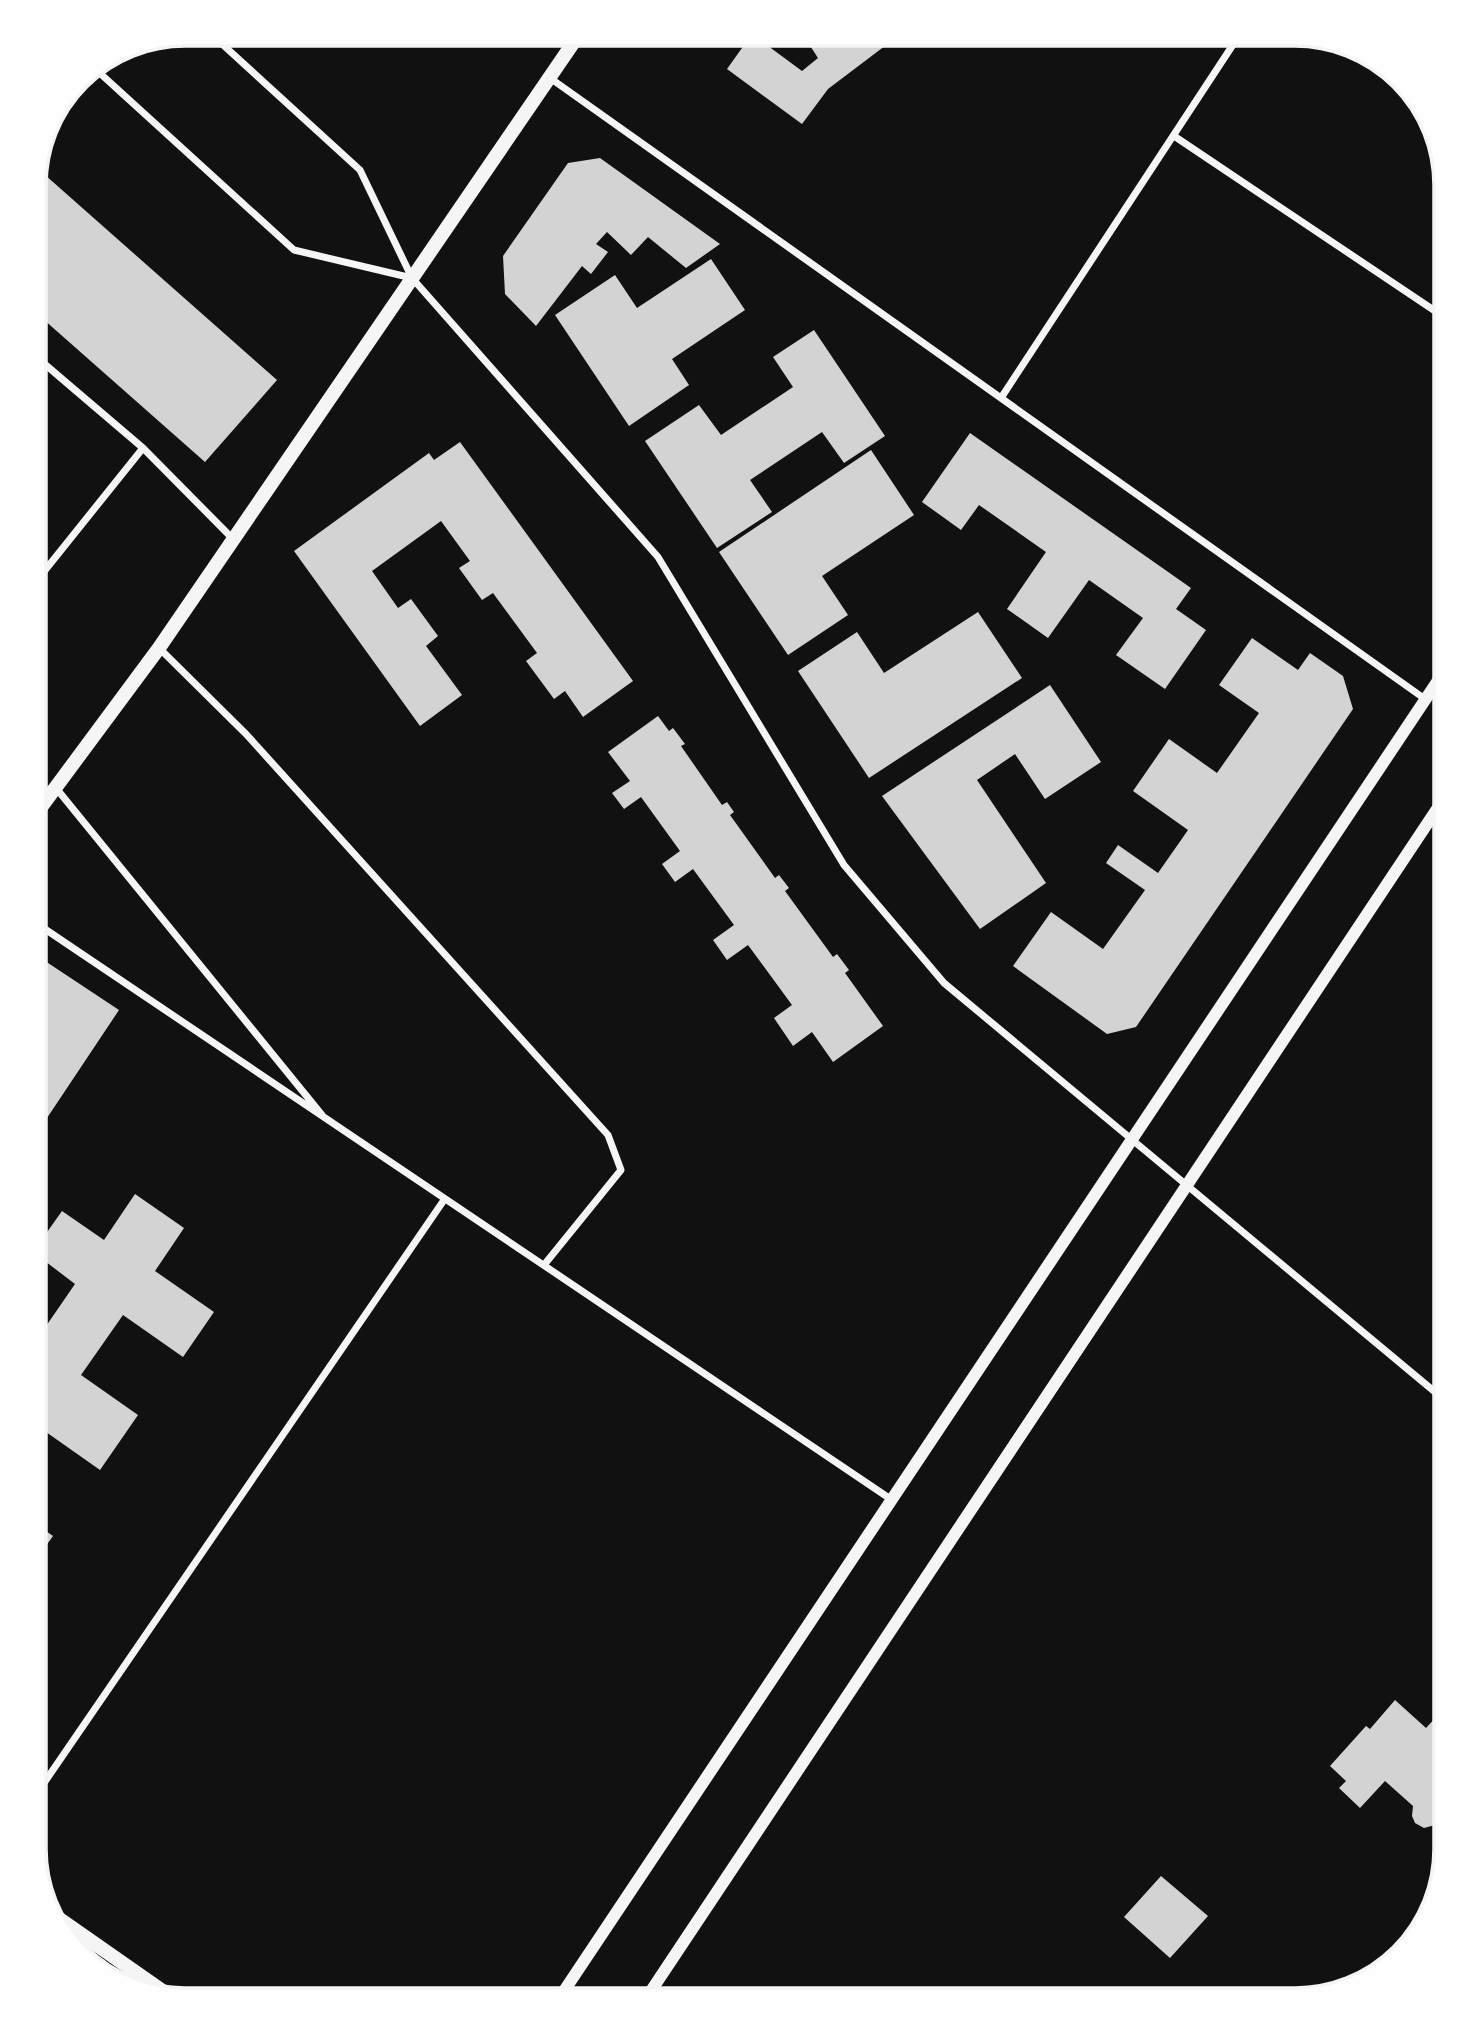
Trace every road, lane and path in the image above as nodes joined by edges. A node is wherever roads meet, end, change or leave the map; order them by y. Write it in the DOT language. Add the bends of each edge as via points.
graph roads {
  1 [pos="225,46"];
  2 [pos="571,46"];
  3 [pos="1232,46"];
  4 [pos="100,74"];
  5 [pos="550,78"];
  6 [pos="1174,136"];
  7 [pos="412,278"];
  8 [pos="1434,310"];
  9 [pos="46,365"];
  10 [pos="1001,398"];
  11 [pos="143,449"];
  12 [pos="233,539"];
  13 [pos="46,569"];
  14 [pos="159,648"];
  15 [pos="1434,686"];
  16 [pos="1425,699"];
  17 [pos="55,787"];
  18 [pos="46,800"];
  19 [pos="1434,813"];
  20 [pos="46,930"];
  21 [pos="327,1121"];
  22 [pos="1132,1142"];
  23 [pos="1186,1185"];
  24 [pos="444,1200"];
  25 [pos="544,1265"];
  26 [pos="1434,1391"];
  27 [pos="892,1500"];
  28 [pos="46,1780"];
  29 [pos="69,1926"];
  30 [pos="152,1983"];
  31 [pos="566,1987"];
  32 [pos="653,1987"];
  1 -- 7 [label="street" via="359,170"];
  2 -- 5 [label="main road"];
  3 -- 6 [label="street"];
  4 -- 7 [label="street" via="294,250"];
  5 -- 7 [label="main road"];
  5 -- 10 [label="street"];
  6 -- 8 [label="street"];
  6 -- 10 [label="street"];
  7 -- 12 [label="main road"];
  7 -- 22 [label="street" via="658,557 844,865 944,983"];
  9 -- 11 [label="street"];
  10 -- 16 [label="street"];
  11 -- 12 [label="street"];
  11 -- 13 [label="street"];
  12 -- 14 [label="main road"];
  14 -- 17 [label="main road"];
  14 -- 25 [label="street" via="246,734 608,1135 621,1170"];
  15 -- 16 [label="street"];
  16 -- 22 [label="street"];
  17 -- 18 [label="main road"];
  17 -- 21 [label="street"];
  19 -- 23 [label="street"];
  20 -- 21 [label="street"];
  21 -- 24 [label="street"];
  22 -- 23 [label="street"];
  22 -- 27 [label="street"];
  23 -- 26 [label="street"];
  23 -- 32 [label="street"];
  24 -- 25 [label="street"];
  24 -- 28 [label="street"];
  25 -- 27 [label="street"];
  27 -- 31 [label="street"];
  29 -- 30 [label="main road"];
}
